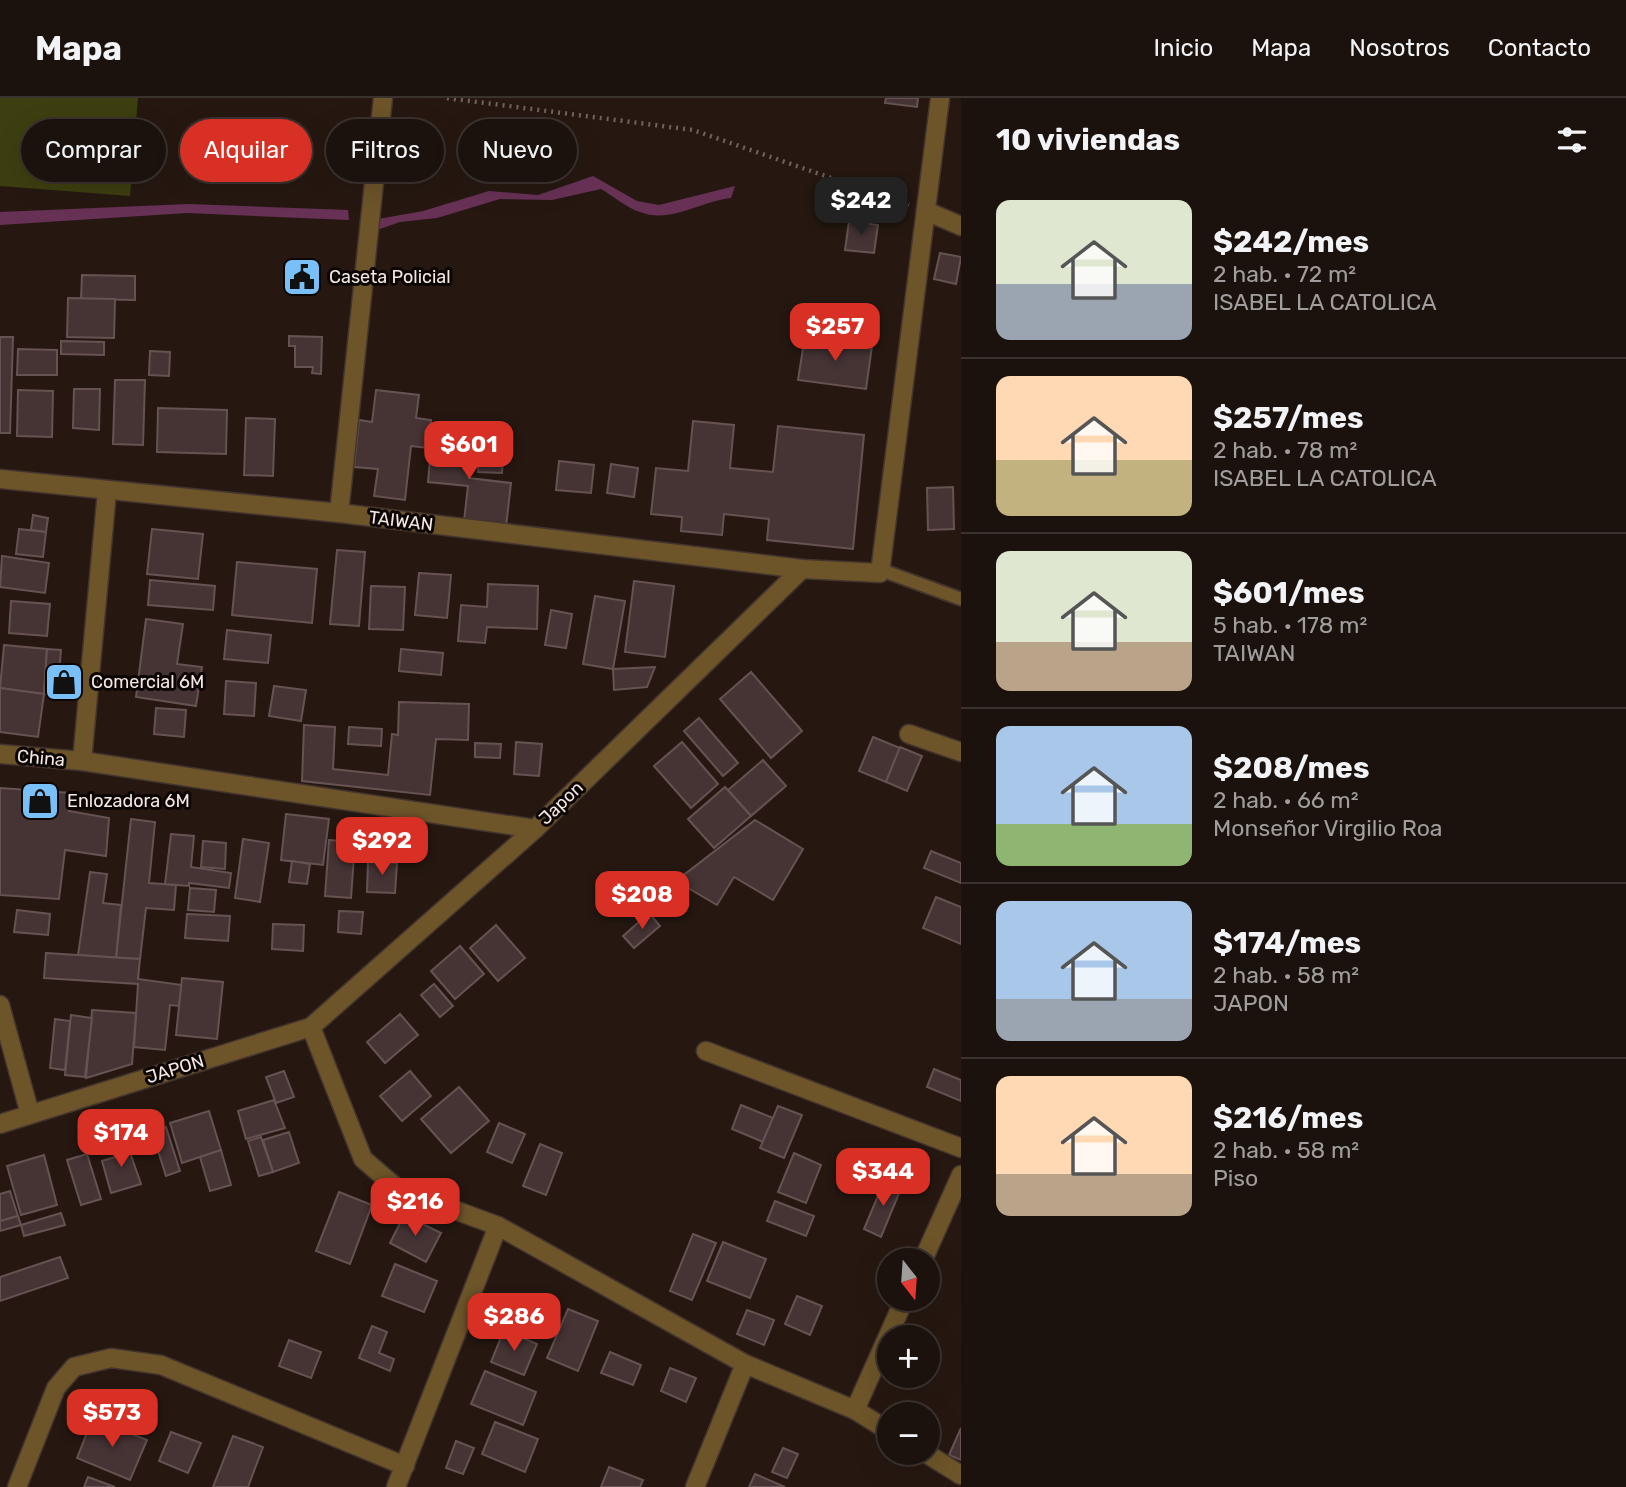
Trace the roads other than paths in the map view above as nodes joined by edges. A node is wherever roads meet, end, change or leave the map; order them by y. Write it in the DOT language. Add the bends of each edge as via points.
graph roads {
  1 [pos="383,98"];
  2 [pos="940,98"];
  3 [pos="926,211"];
  4 [pos="961,226"];
  5 [pos="0,479"];
  6 [pos="107,491"];
  7 [pos="339,513"];
  8 [pos="802,569"];
  9 [pos="881,570"];
  10 [pos="961,599"];
  11 [pos="909,734"];
  12 [pos="961,752"];
  13 [pos="0,754"];
  14 [pos="82,761"];
  15 [pos="535,829"];
  16 [pos="0,1005"];
  17 [pos="311,1027"];
  18 [pos="706,1051"];
  19 [pos="30,1114"];
  20 [pos="0,1124"];
  21 [pos="961,1148"];
  22 [pos="961,1175"];
  23 [pos="498,1226"];
  24 [pos="928,1248"];
  25 [pos="899,1311"];
  26 [pos="745,1364"];
  27 [pos="855,1410"];
  28 [pos="877,1424"];
  29 [pos="940,1462"];
  30 [pos="405,1466"];
  31 [pos="961,1475"];
  32 [pos="17,1487"];
  33 [pos="396,1487"];
  34 [pos="695,1487"];
  1 -- 7 [label="street"];
  2 -- 3 [label="street"];
  3 -- 4 [label="street"];
  3 -- 9 [label="street"];
  5 -- 6 [label="street, TAIWAN"];
  6 -- 7 [label="street, TAIWAN"];
  6 -- 14 [label="street"];
  7 -- 8 [label="street, TAIWAN"];
  8 -- 9 [label="street, TAIWAN" via="877,575"];
  8 -- 15 [label="street, Japon"];
  9 -- 10 [label="lane"];
  11 -- 12 [label="street"];
  13 -- 14 [label="street, China"];
  14 -- 15 [label="street, China"];
  15 -- 17 [label="street, Japon"];
  16 -- 19 [label="street"];
  17 -- 19 [label="street, JAPON"];
  17 -- 23 [label="street" via="363,1159 398,1189"];
  18 -- 21 [label="street"];
  19 -- 20 [label="street, JAPON"];
  22 -- 24 [label="street"];
  23 -- 26 [label="street"];
  23 -- 30 [label="street"];
  25 -- 27 [label="street"];
  26 -- 27 [label="street"];
  26 -- 34 [label="street"];
  27 -- 28 [label="street"];
  29 -- 31 [label="street"];
  30 -- 32 [label="street" via="162,1365 111,1359 74,1367 56,1388"];
  30 -- 33 [label="street"];
}
